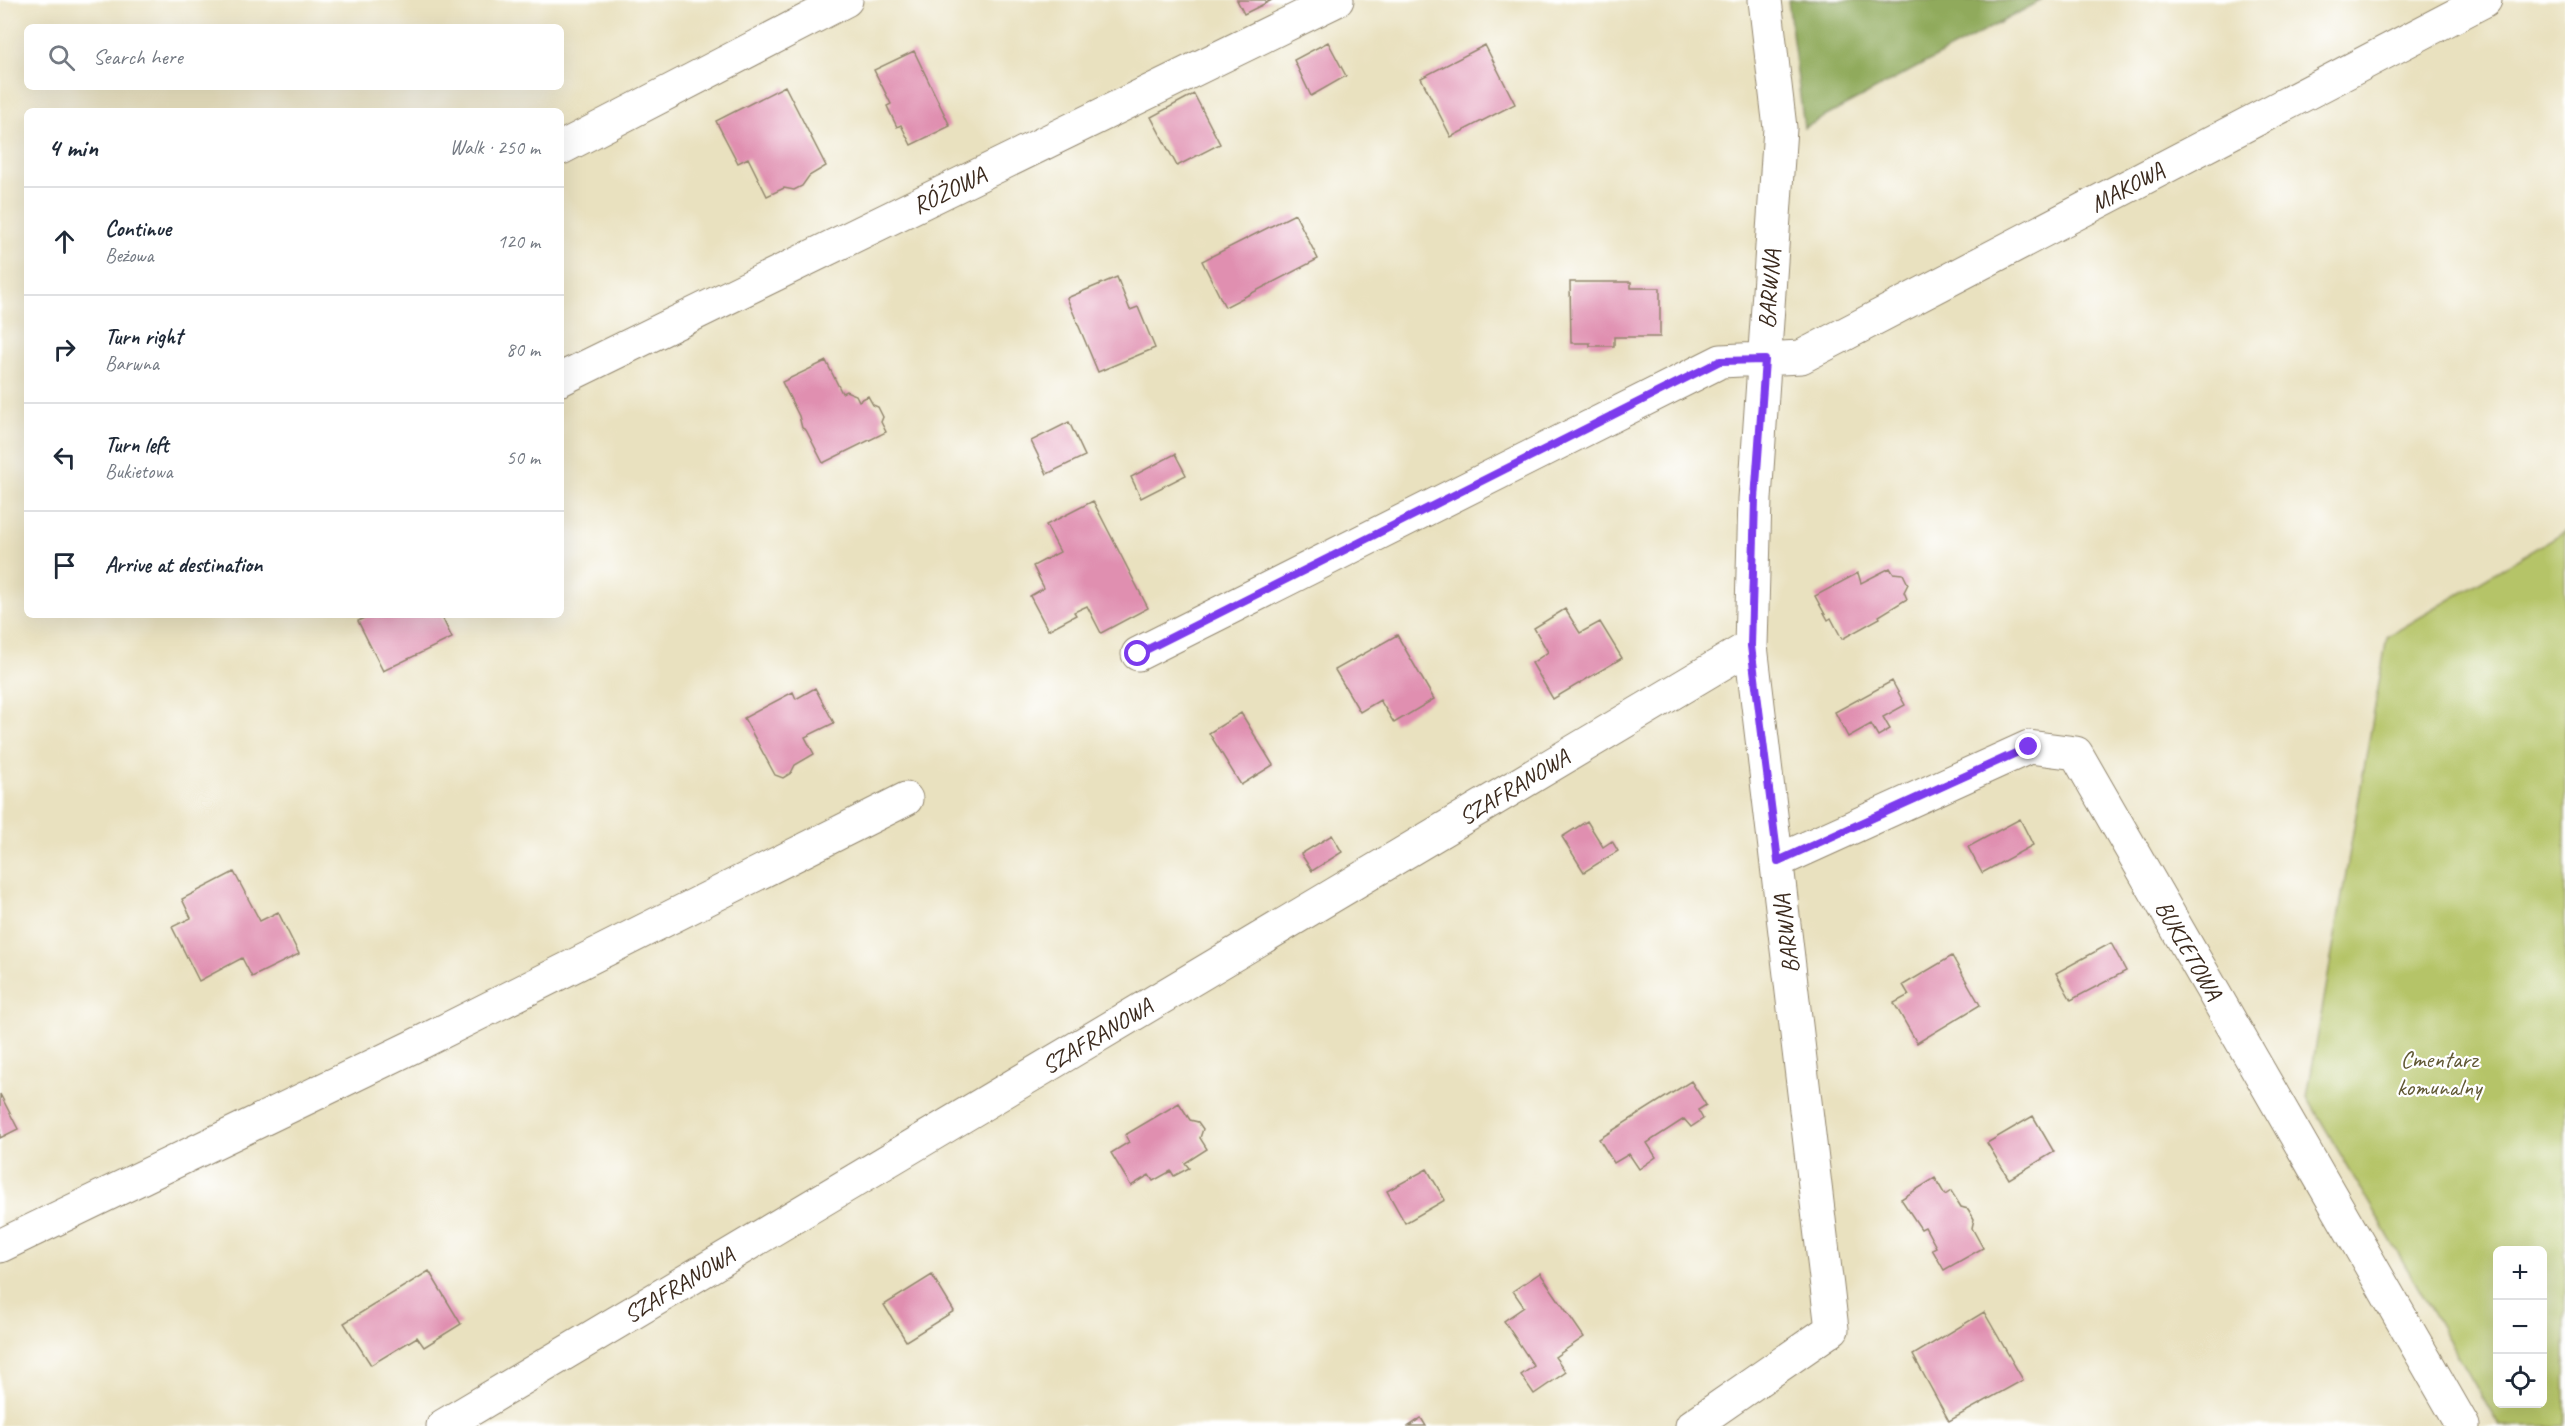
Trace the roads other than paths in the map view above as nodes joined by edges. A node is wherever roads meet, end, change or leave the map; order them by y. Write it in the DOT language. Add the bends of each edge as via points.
graph roads {
  1 [pos="846,0"];
  2 [pos="1337,0"];
  3 [pos="1765,0"];
  4 [pos="2485,0"];
  5 [pos="564,145"];
  6 [pos="1765,360"];
  7 [pos="564,378"];
  8 [pos="1751,646"];
  9 [pos="1138,654"];
  10 [pos="906,800"];
  11 [pos="1778,861"];
  12 [pos="0,1246"];
  13 [pos="443,1426"];
  14 [pos="1692,1426"];
  15 [pos="2463,1426"];
  1 -- 5 [label="street"];
  2 -- 7 [label="street, RÓŻOWA"];
  3 -- 6 [label="street, BARWNA" via="1780,128"];
  4 -- 6 [label="street, MAKOWA" via="1801,357"];
  6 -- 8 [label="street, BARWNA" via="1755,499"];
  6 -- 9 [label="street, MAKOWA" via="1720,361"];
  8 -- 11 [label="street, BARWNA"];
  8 -- 13 [label="street, SZAFRANOWA"];
  10 -- 12 [label="street" via="412,1047"];
  11 -- 14 [label="street, BARWNA" via="1832,1329"];
  11 -- 15 [label="street, BUKIETOWA" via="2029,747 2076,753"];
}
